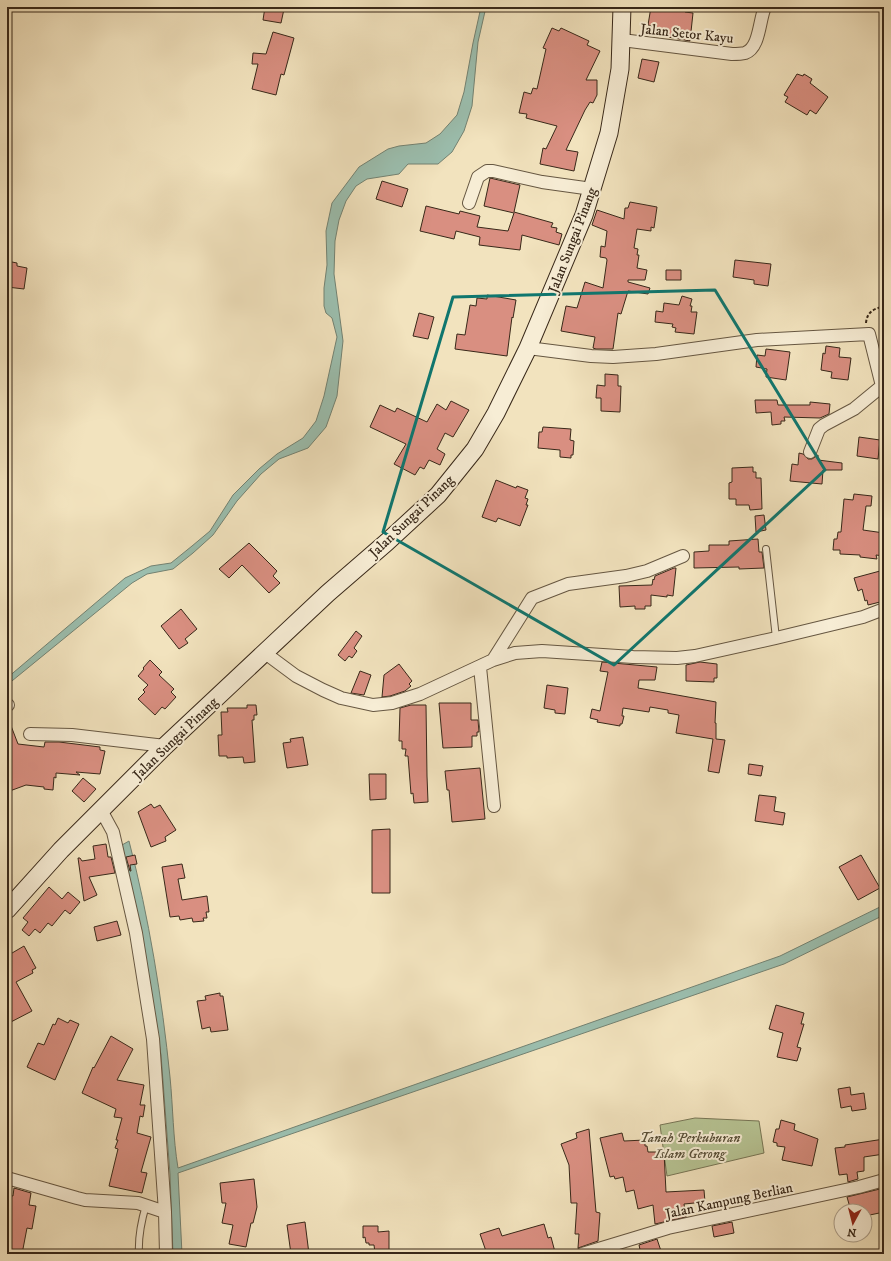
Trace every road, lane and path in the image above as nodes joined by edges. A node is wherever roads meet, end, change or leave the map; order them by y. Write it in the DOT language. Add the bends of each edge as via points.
graph roads {
  1 [pos="622,7"];
  2 [pos="765,7"];
  3 [pos="622,40"];
  4 [pos="592,189"];
  5 [pos="469,203"];
  6 [pos="884,307"];
  7 [pos="869,334"];
  8 [pos="528,348"];
  9 [pos="883,386"];
  10 [pos="810,452"];
  11 [pos="766,549"];
  12 [pos="683,556"];
  13 [pos="884,609"];
  14 [pos="776,638"];
  15 [pos="265,653"];
  16 [pos="493,660"];
  17 [pos="480,667"];
  18 [pos="30,734"];
  19 [pos="165,746"];
  20 [pos="494,806"];
  21 [pos="101,810"];
  22 [pos="7,910"];
  23 [pos="7,1178"];
  24 [pos="884,1180"];
  25 [pos="146,1205"];
  26 [pos="165,1212"];
  27 [pos="139,1254"];
  28 [pos="166,1254"];
  29 [pos="582,1254"];
  1 -- 3 [label="street, Jalan Sungai Pinang"];
  2 -- 3 [label="street, Jalan Setor Kayu" via="756,42 746,53 732,54"];
  3 -- 4 [label="street, Jalan Sungai Pinang" via="620,69 609,133"];
  4 -- 5 [label="street" via="488,171 478,177"];
  4 -- 8 [label="street, Jalan Sungai Pinang" via="584,215"];
  6 -- 7 [label="path" via="872,310 867,315"];
  7 -- 8 [label="street" via="757,340 656,354 613,357"];
  7 -- 9 [label="street"];
  8 -- 15 [label="street, Jalan Sungai Pinang" via="475,449 438,495"];
  9 -- 10 [label="street" via="854,409 819,429"];
  11 -- 14 [label="lane"];
  12 -- 16 [label="street" via="633,575 568,584 532,598"];
  13 -- 14 [label="street" via="863,617"];
  14 -- 16 [label="street" via="677,658 535,651 515,653"];
  15 -- 17 [label="street" via="296,676 323,690 341,698 373,705 392,703 420,694"];
  15 -- 19 [label="street, Jalan Sungai Pinang"];
  16 -- 17 [label="street"];
  17 -- 20 [label="street"];
  18 -- 19 [label="street" via="72,735"];
  19 -- 21 [label="street, Jalan Sungai Pinang"];
  21 -- 22 [label="street, Jalan Sungai Pinang"];
  21 -- 26 [label="street" via="113,832 136,932 153,1039"];
  23 -- 25 [label="street" via="85,1200"];
  24 -- 29 [label="street, Jalan Kampung Berlian" via="668,1228"];
  25 -- 26 [label="street"];
  25 -- 27 [label="lane" via="140,1225"];
  26 -- 28 [label="street"];
}
